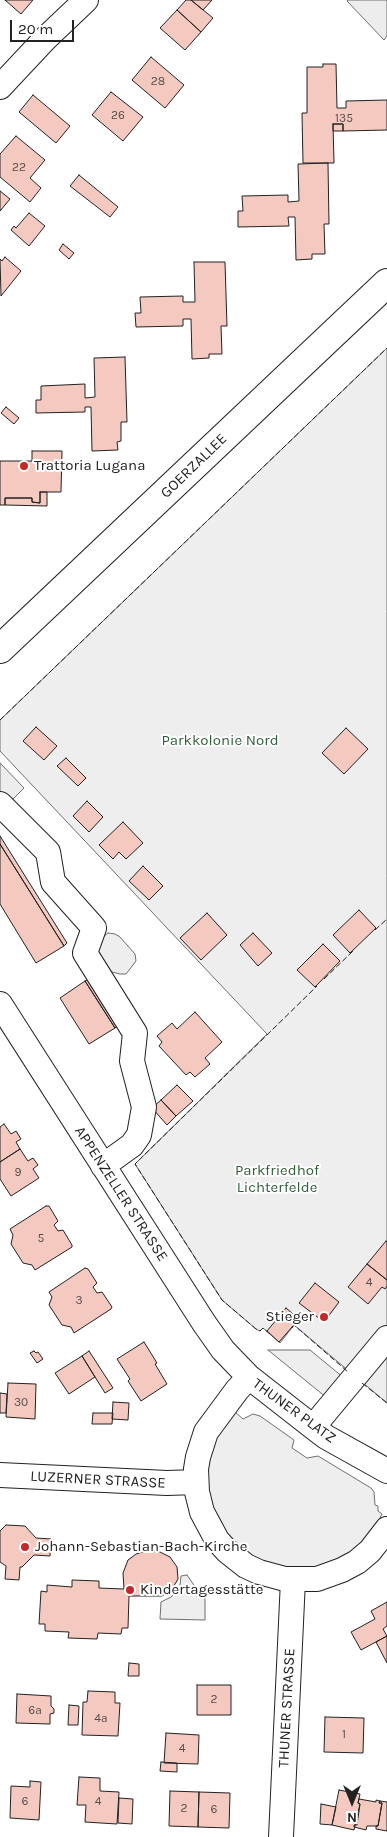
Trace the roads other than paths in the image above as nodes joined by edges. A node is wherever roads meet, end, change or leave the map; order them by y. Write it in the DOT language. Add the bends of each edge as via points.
graph roads {
  1 [pos="86,0"];
  2 [pos="0,87"];
  3 [pos="387,283"];
  4 [pos="0,649"];
  5 [pos="0,804"];
  6 [pos="0,1004"];
  7 [pos="103,1166"];
  8 [pos="387,1338"];
  9 [pos="250,1377"];
  10 [pos="313,1427"];
  11 [pos="387,1471"];
  12 [pos="0,1475"];
  13 [pos="196,1482"];
  14 [pos="387,1529"];
  15 [pos="293,1580"];
  16 [pos="281,1837"];
  1 -- 2 [label="street"];
  3 -- 4 [label="main road, GOERZALLEE"];
  5 -- 7 [label="street" via="48,852 53,882 94,928 85,953 134,1033 132,1061 144,1107 139,1135 132,1145"];
  6 -- 7 [label="street, APPENZELLER STRASSE"];
  7 -- 9 [label="street, APPENZELLER STRASSE" via="204,1324 223,1350"];
  8 -- 10 [label="street"];
  9 -- 10 [label="street, THUNER PLATZ"];
  9 -- 13 [label="street, THUNER PLATZ" via="206,1432 198,1457"];
  10 -- 11 [label="street, THUNER PLATZ"];
  12 -- 13 [label="street, LUZERNER STRASSE"];
  13 -- 15 [label="street, THUNER PLATZ" via="199,1503 208,1526 227,1551 259,1572"];
  14 -- 15 [label="street, THUNER PLATZ" via="357,1562 317,1579"];
  15 -- 16 [label="street, THUNER STRASSE"];
}
